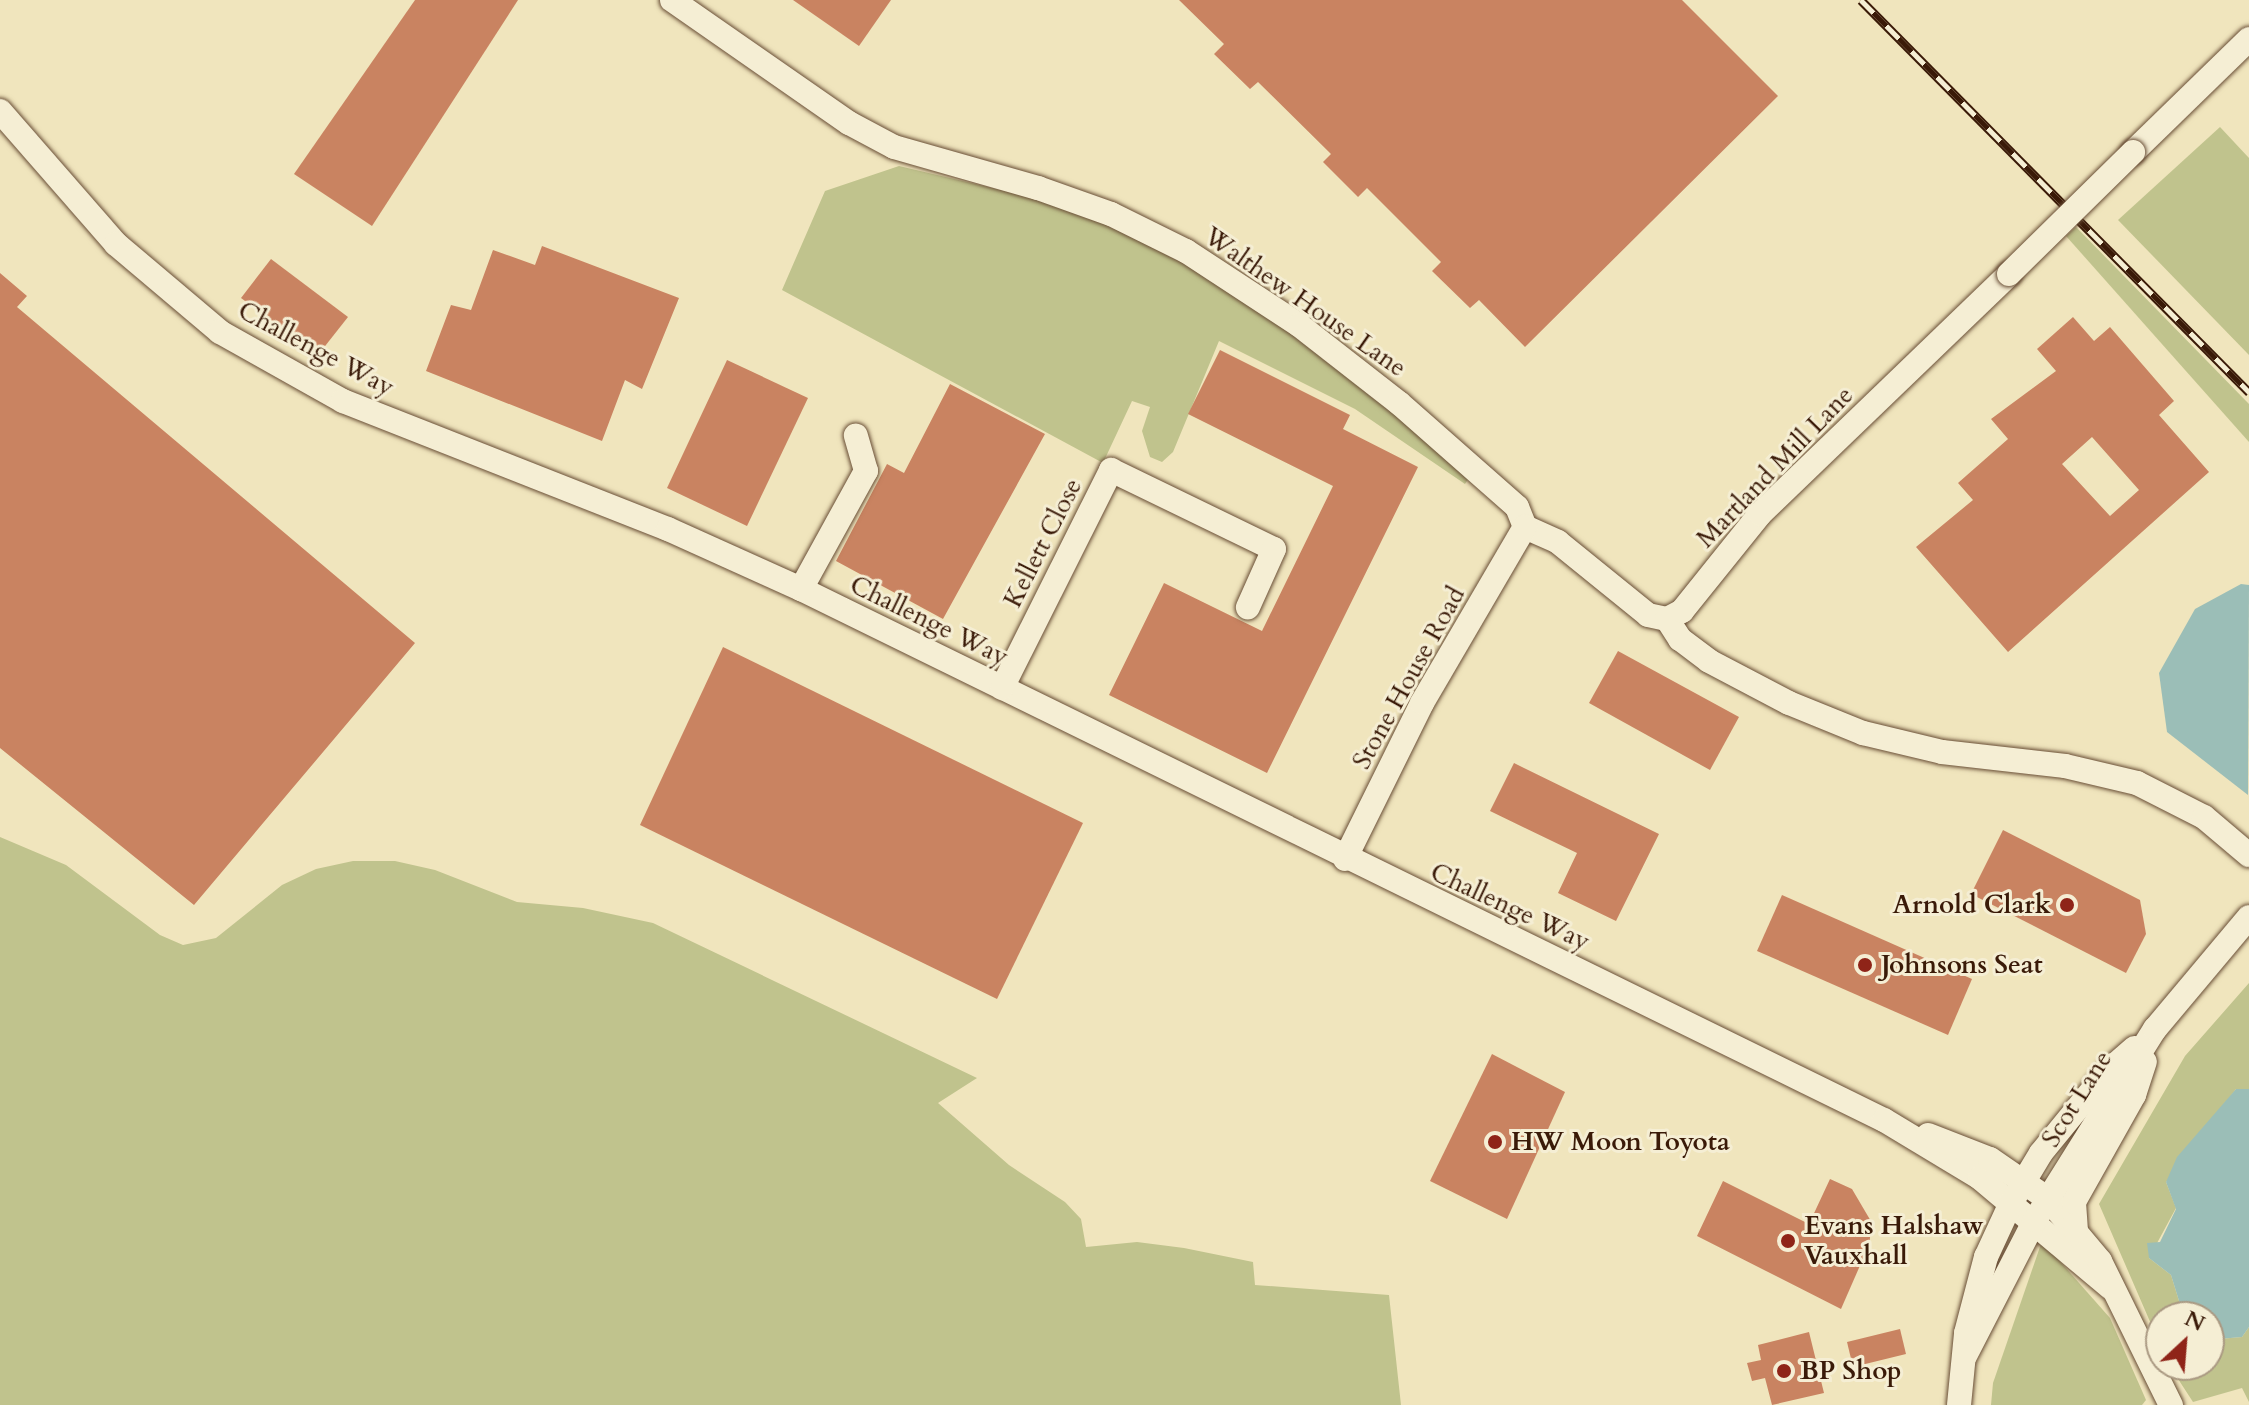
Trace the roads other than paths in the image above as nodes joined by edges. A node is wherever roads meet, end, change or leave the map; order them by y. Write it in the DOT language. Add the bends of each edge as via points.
graph roads {
  1 [pos="672,0"];
  2 [pos="2249,39"];
  3 [pos="0,111"];
  4 [pos="856,435"];
  5 [pos="1525,527"];
  6 [pos="801,589"];
  7 [pos="1248,607"];
  8 [pos="1667,619"];
  9 [pos="1002,688"];
  10 [pos="2249,855"];
  11 [pos="1345,859"];
  12 [pos="2249,917"];
  13 [pos="2155,1029"];
  14 [pos="1884,1120"];
  15 [pos="2024,1180"];
  16 [pos="2048,1199"];
  17 [pos="2011,1203"];
  18 [pos="2035,1220"];
  19 [pos="2076,1231"];
  20 [pos="2110,1287"];
  21 [pos="1965,1356"];
  22 [pos="1959,1405"];
  23 [pos="2171,1405"];
  1 -- 5 [label="street, Walthew House Lane" via="849,123 894,147 1053,193 1186,251 1299,325 1399,403 1517,507"];
  2 -- 8 [label="street, Martland Mill Lane, bridge" via="1760,514 1682,611"];
  3 -- 6 [label="street, Challenge Way" via="116,244 220,332 343,401 668,529"];
  4 -- 6 [label="street" via="866,471"];
  5 -- 8 [label="street" via="1558,542 1648,615"];
  5 -- 11 [label="street, Stone House Road" via="1422,703"];
  6 -- 9 [label="street, Challenge Way"];
  7 -- 9 [label="street, Kellett Close" via="1274,549 1111,470"];
  8 -- 10 [label="street" via="1680,639 1709,661 1789,703 1863,733 1942,752 2065,766 2137,783 2204,817"];
  9 -- 11 [label="street, Challenge Way"];
  11 -- 14 [label="street, Challenge Way"];
  12 -- 13 [label="street, Scot Lane"];
  13 -- 15 [label="street, Scot Lane" via="2108,1071"];
  13 -- 16 [label="street, Scot Lane"];
  13 -- 19 [label="street" via="2134,1095 2074,1202"];
  14 -- 15 [label="street, Challenge Way" via="1968,1149"];
  14 -- 17 [label="street, Challenge Way"];
  15 -- 16 [label="street"];
  15 -- 17 [label="street, Scot Lane"];
  16 -- 18 [label="street, Scot Lane"];
  16 -- 19 [label="street"];
  17 -- 18 [label="street"];
  17 -- 21 [label="street, Scot Lane" via="1986,1257"];
  18 -- 20 [label="street"];
  18 -- 21 [label="street, Scot Lane"];
  19 -- 20 [label="street" via="2100,1261"];
  20 -- 23 [label="street"];
  21 -- 22 [label="street, Scot Lane"];
}
